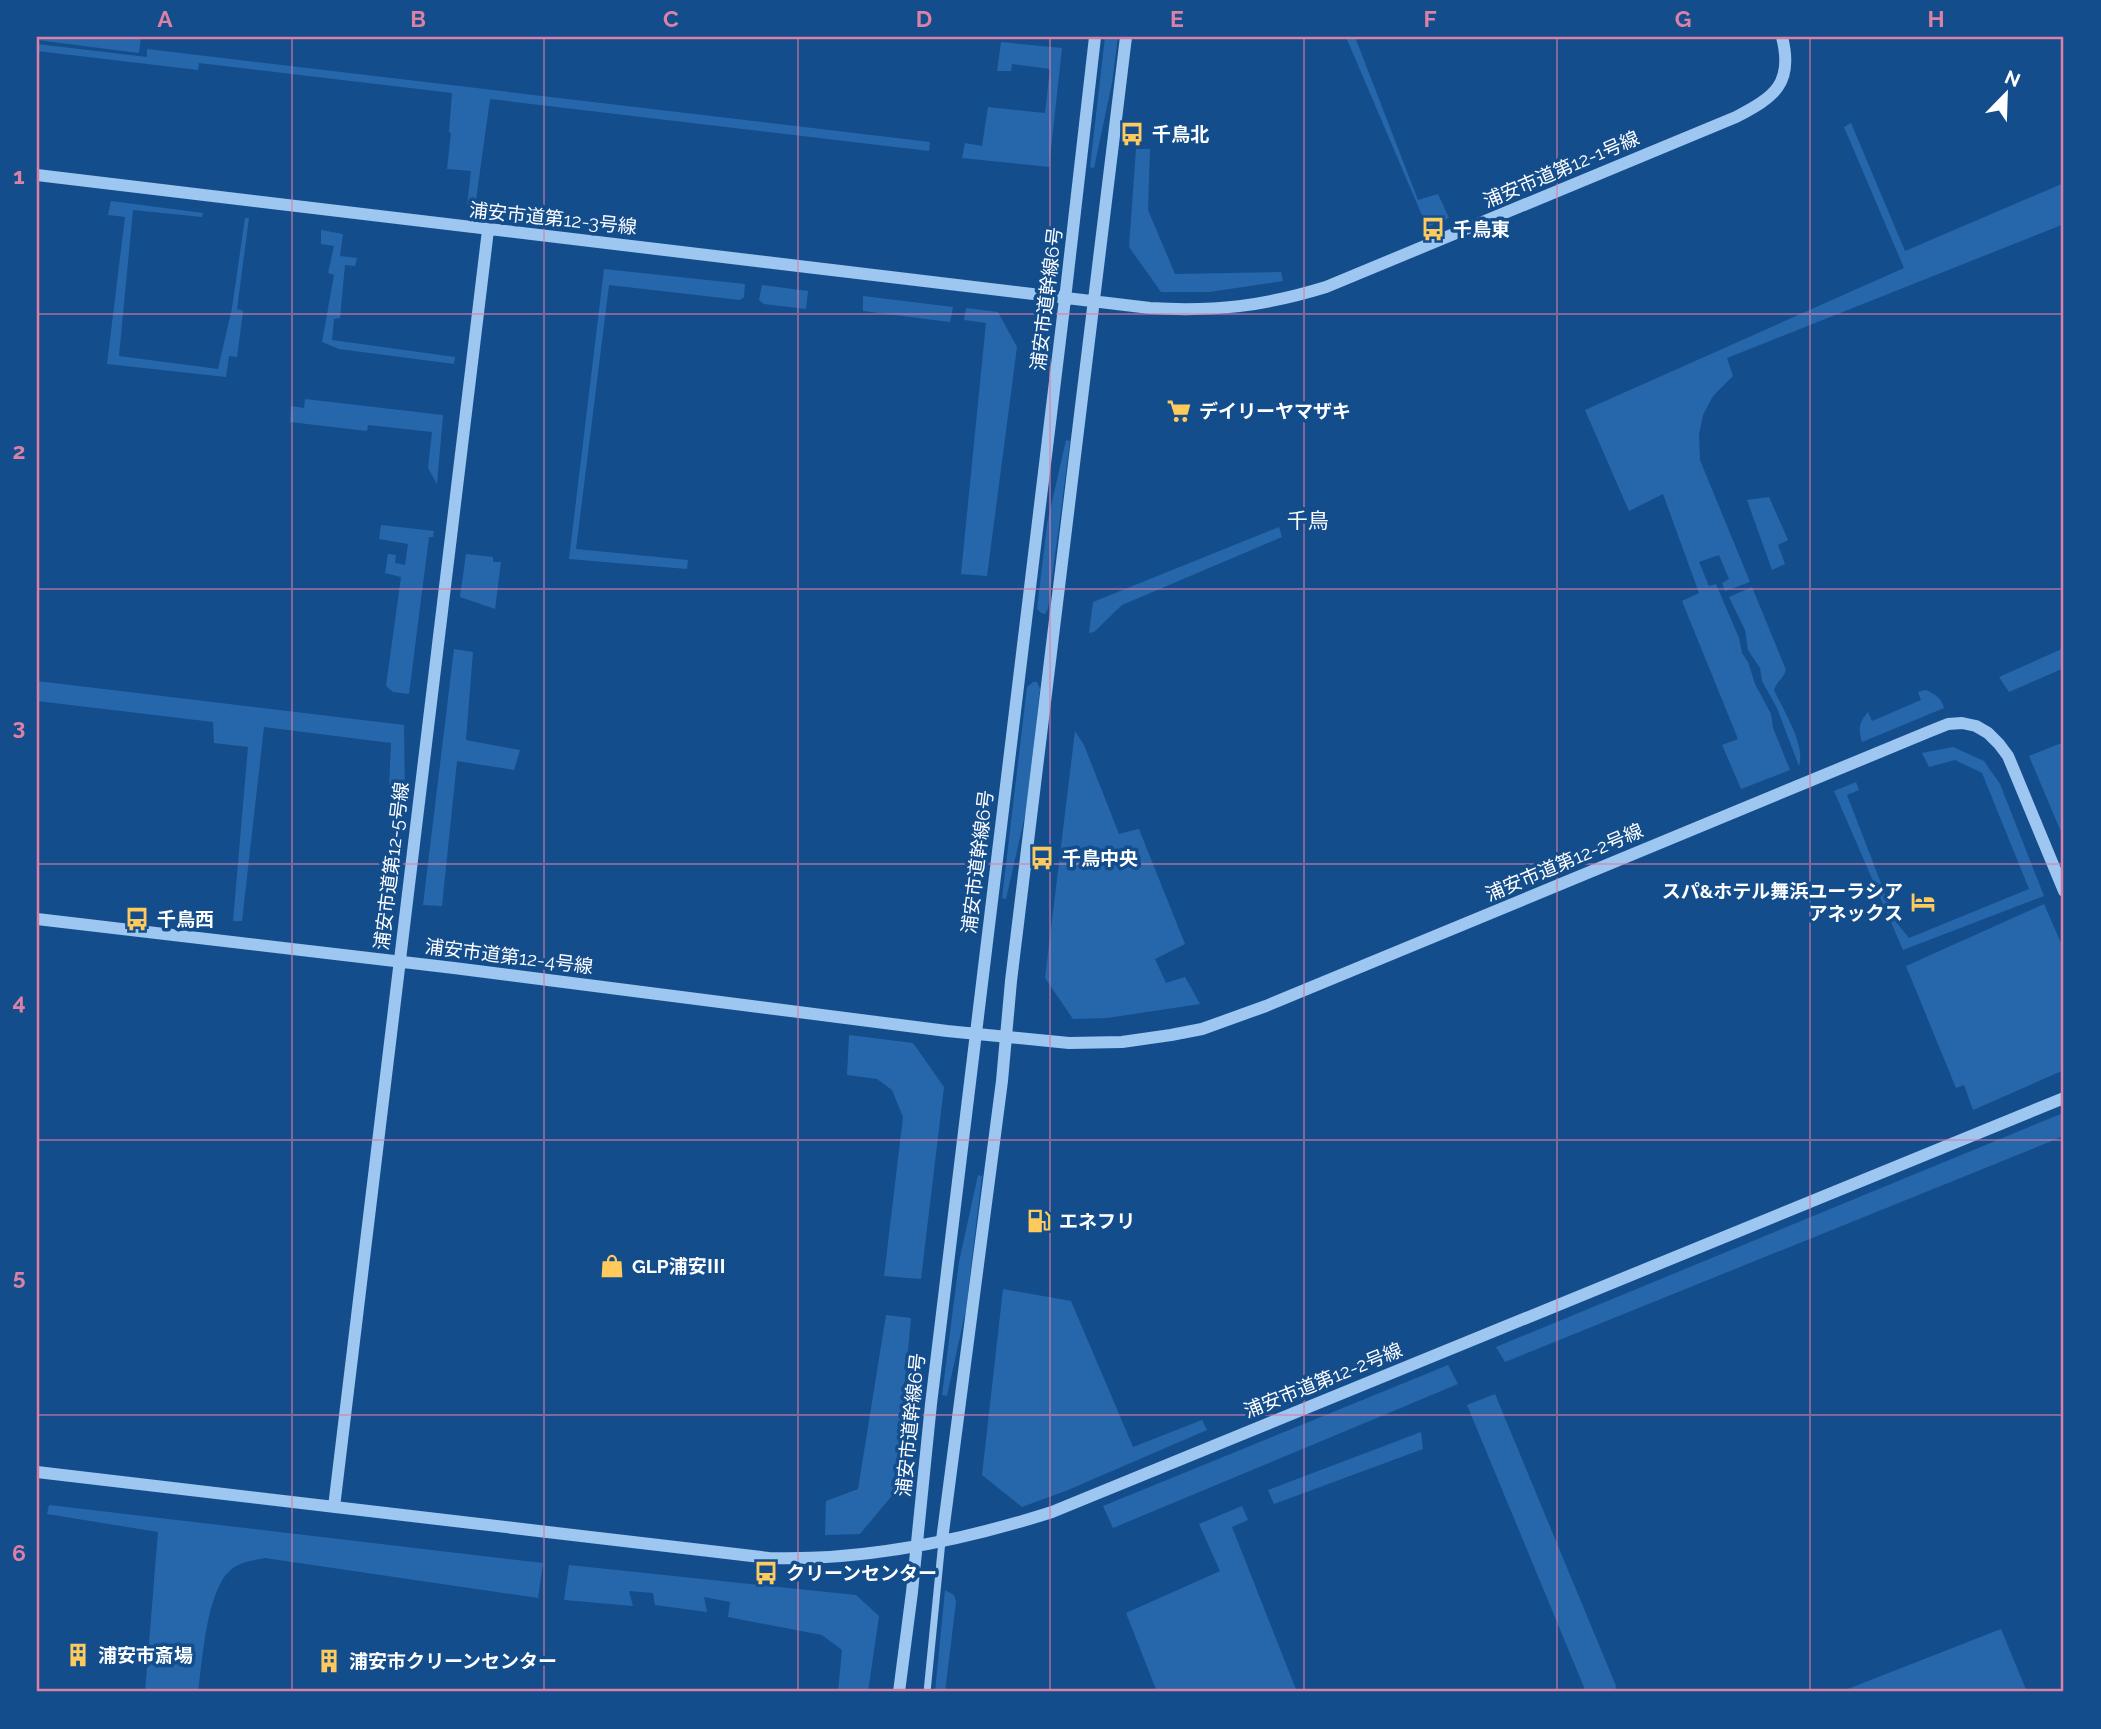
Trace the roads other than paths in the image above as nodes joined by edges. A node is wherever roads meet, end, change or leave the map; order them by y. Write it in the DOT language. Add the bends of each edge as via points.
graph roads {
  1 [pos="1095,37"];
  2 [pos="1126,37"];
  3 [pos="1782,37"];
  4 [pos="37,176"];
  5 [pos="488,230"];
  6 [pos="1065,299"];
  7 [pos="1095,302"];
  8 [pos="2064,891"];
  9 [pos="37,919"];
  10 [pos="398,962"];
  11 [pos="977,1033"];
  12 [pos="1006,1037"];
  13 [pos="2064,1098"];
  14 [pos="37,1472"];
  15 [pos="334,1507"];
  16 [pos="942,1540"];
  17 [pos="916,1545"];
  18 [pos="899,1692"];
  19 [pos="927,1692"];
  1 -- 6 [label="street, 浦安市道幹線6号"];
  2 -- 7 [label="street"];
  3 -- 7 [label="street, 浦安市道第12-1号線" via="1785,73 1773,95 1756,107 1352,277 1293,297 1222,309 1150,309"];
  4 -- 5 [label="street, 浦安市道第12-3号線"];
  5 -- 6 [label="street, 浦安市道第12-3号線"];
  5 -- 10 [label="street, 浦安市道第12-5号線"];
  6 -- 7 [label="street, 浦安市道第12-1号線"];
  6 -- 11 [label="street, 浦安市道幹線6号"];
  7 -- 12 [label="street"];
  8 -- 12 [label="street, 浦安市道第12-2号線" via="2008,756 1976,726 1948,724 1228,1021 1122,1042"];
  9 -- 10 [label="street, 浦安市道第12-4号線"];
  10 -- 11 [label="street, 浦安市道第12-4号線"];
  10 -- 15 [label="street, 浦安市道第12-5号線"];
  11 -- 12 [label="street, 浦安市道第12-2号線"];
  11 -- 17 [label="street, 浦安市道幹線6号"];
  12 -- 16 [label="street"];
  13 -- 16 [label="street, 浦安市道第12-2号線" via="1052,1511"];
  14 -- 15 [label="street, 浦安市道第12-2号線"];
  15 -- 17 [label="street, 浦安市道第12-2号線" via="769,1558 833,1558"];
  16 -- 17 [label="street, 浦安市道第12-2号線"];
  16 -- 19 [label="street"];
  17 -- 18 [label="street, 浦安市道幹線6号"];
}
